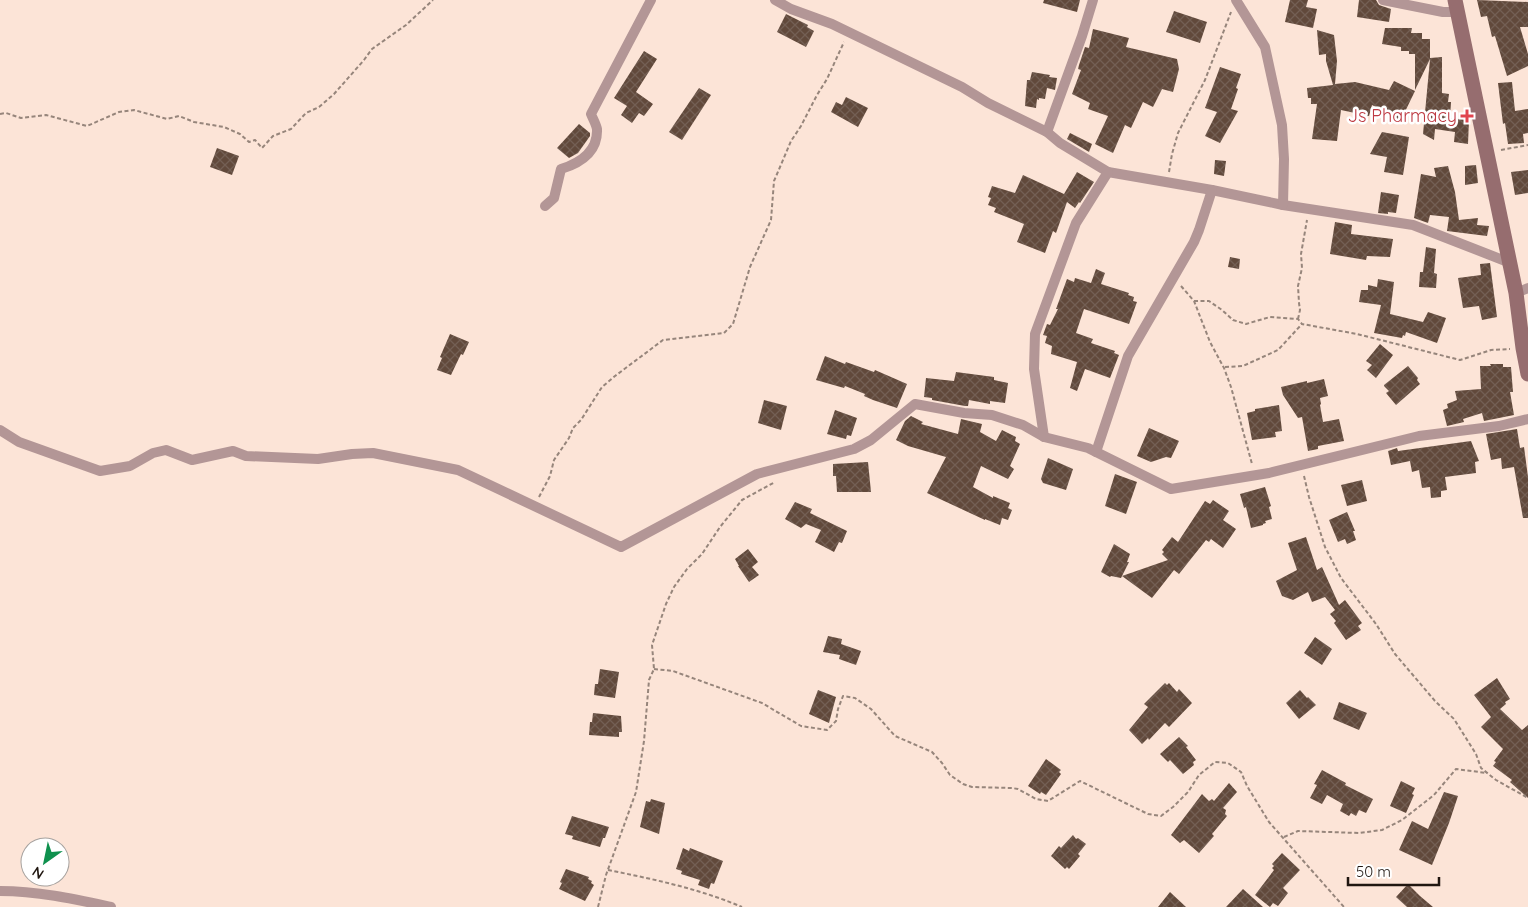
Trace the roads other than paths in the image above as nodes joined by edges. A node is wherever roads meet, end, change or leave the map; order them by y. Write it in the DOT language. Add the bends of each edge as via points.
graph roads {
  1 [pos="651,0"];
  2 [pos="775,0"];
  3 [pos="1093,0"];
  4 [pos="1383,0"];
  5 [pos="1234,4"];
  6 [pos="1457,6"];
  7 [pos="1047,132"];
  8 [pos="1108,172"];
  9 [pos="1212,190"];
  10 [pos="1283,205"];
  11 [pos="545,206"];
  12 [pos="1508,262"];
  13 [pos="1522,291"];
  14 [pos="1528,374"];
  15 [pos="1528,419"];
  16 [pos="0,430"];
  17 [pos="1044,437"];
  18 [pos="1096,452"];
  19 [pos="0,891"];
  20 [pos="110,907"];
  1 -- 11 [label="street" via="591,114 597,128 594,144 586,157 561,169 554,198"];
  2 -- 7 [label="street" via="962,87"];
  3 -- 7 [label="street"];
  4 -- 6 [label="street" via="1443,12"];
  5 -- 10 [label="street" via="1265,47 1282,125"];
  6 -- 12 [label="main road"];
  7 -- 8 [label="street"];
  8 -- 9 [label="street"];
  8 -- 17 [label="street" via="1076,223 1035,334 1034,369"];
  9 -- 10 [label="street"];
  9 -- 18 [label="street" via="1199,230 1128,356"];
  10 -- 12 [label="street" via="1413,225"];
  12 -- 13 [label="main road"];
  13 -- 14 [label="main road" via="1523,348"];
  15 -- 18 [label="street" via="1419,436 1254,476 1170,489"];
  16 -- 17 [label="street" via="20,442 100,471 130,466 153,453 166,450 192,460 233,451 246,456 318,459 373,453 458,470 621,547 757,474 854,448 870,440 915,404 992,415 1024,424"];
  17 -- 18 [label="street"];
  19 -- 20 [label="street" via="66,897"];
}
